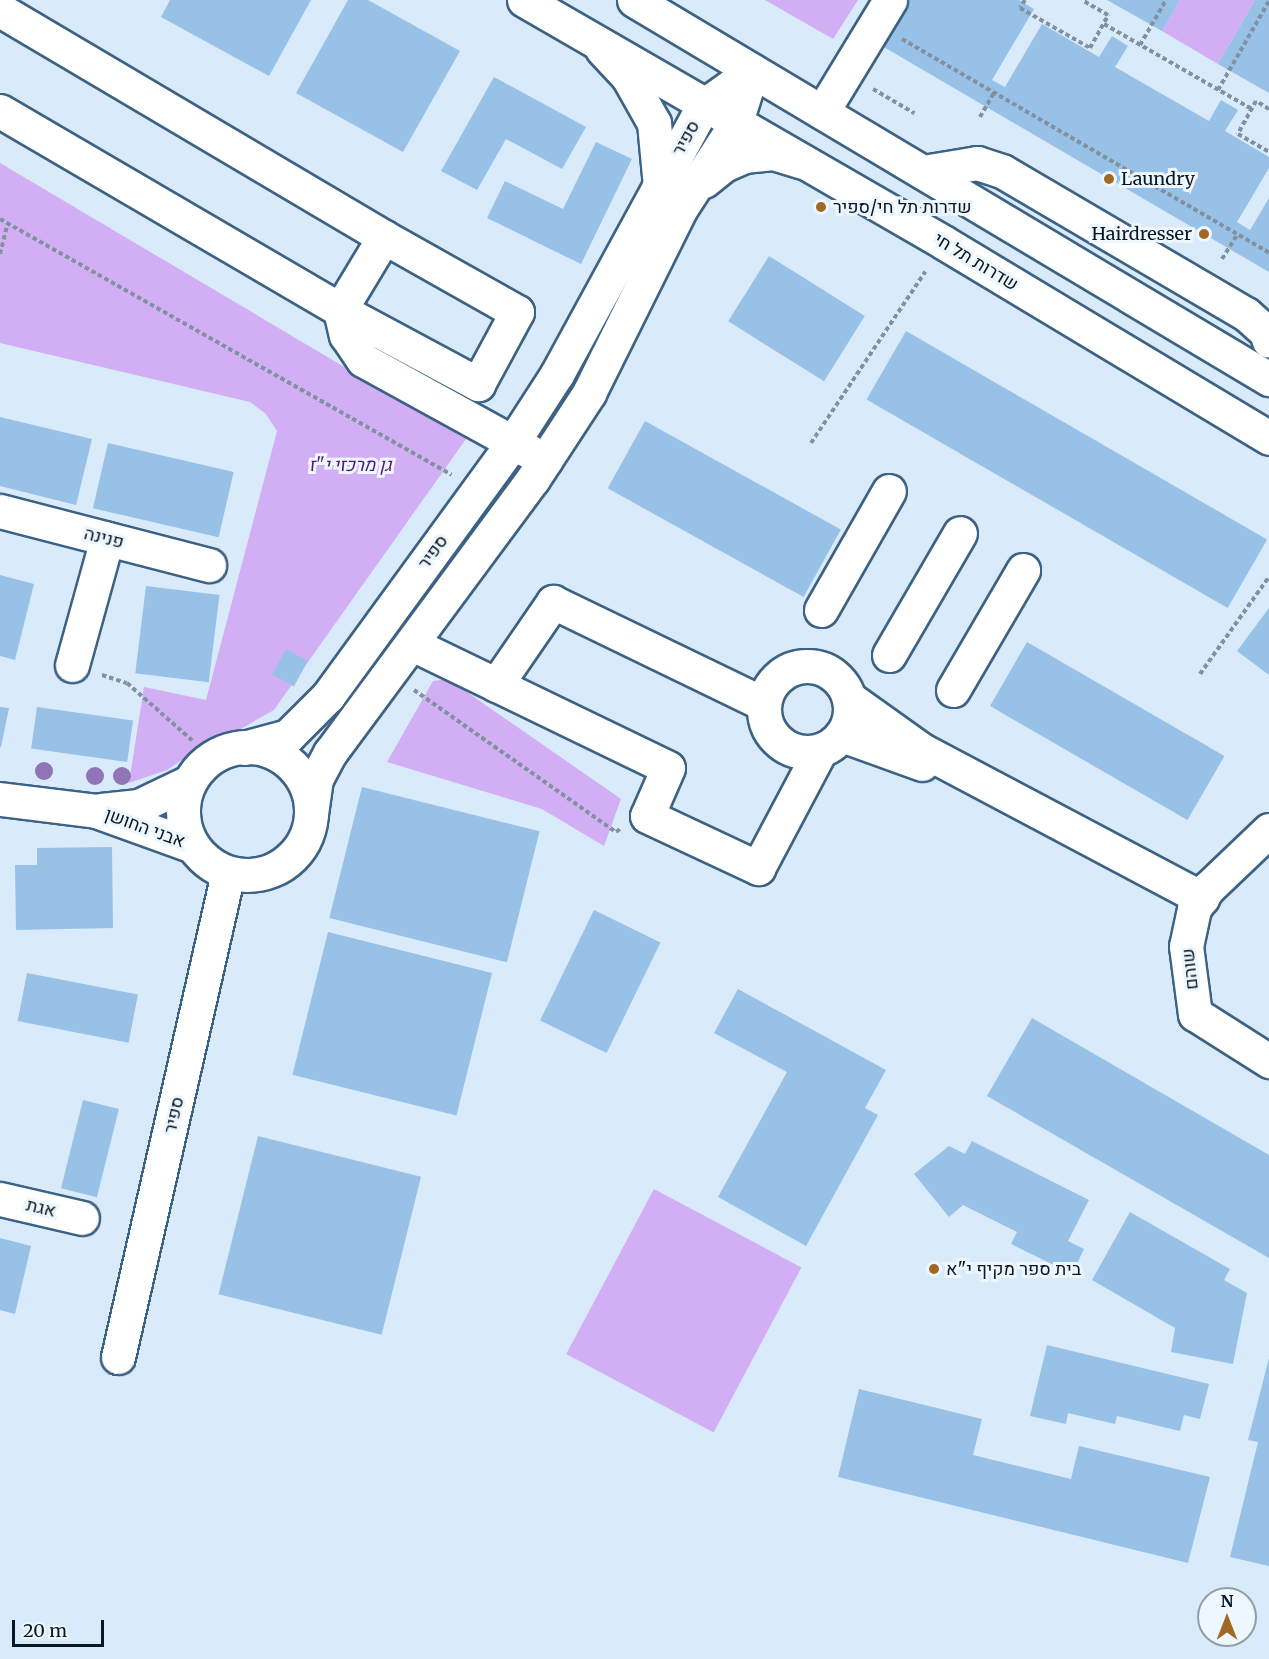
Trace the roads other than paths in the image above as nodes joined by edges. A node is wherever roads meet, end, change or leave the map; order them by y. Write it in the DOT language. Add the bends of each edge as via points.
graph roads {
  1 [pos="524,0"];
  2 [pos="634,0"];
  3 [pos="890,0"];
  4 [pos="0,10"];
  5 [pos="594,41"];
  6 [pos="752,71"];
  7 [pos="703,106"];
  8 [pos="0,111"];
  9 [pos="822,112"];
  10 [pos="735,125"];
  11 [pos="808,164"];
  12 [pos="923,172"];
  13 [pos="671,197"];
  14 [pos="384,237"];
  15 [pos="340,310"];
  16 [pos="1269,341"];
  17 [pos="1269,379"];
  18 [pos="1269,438"];
  19 [pos="513,442"];
  20 [pos="545,460"];
  21 [pos="889,491"];
  22 [pos="0,511"];
  23 [pos="960,533"];
  24 [pos="107,539"];
  25 [pos="208,565"];
  26 [pos="1023,570"];
  27 [pos="821,610"];
  28 [pos="412,644"];
  29 [pos="889,655"];
  30 [pos="72,665"];
  31 [pos="496,685"];
  32 [pos="952,690"];
  33 [pos="849,698"];
  34 [pos="764,704"];
  35 [pos="831,743"];
  36 [pos="244,747"];
  37 [pos="189,782"];
  38 [pos="0,799"];
  39 [pos="96,811"];
  40 [pos="311,814"];
  41 [pos="1269,830"];
  42 [pos="193,846"];
  43 [pos="228,873"];
  44 [pos="1198,904"];
  45 [pos="1269,1061"];
  46 [pos="0,1198"];
  47 [pos="81,1218"];
  48 [pos="118,1357"];
  1 -- 5 [label="street, שדרות תל חי"];
  2 -- 6 [label="street"];
  3 -- 9 [label="street"];
  4 -- 14 [label="street"];
  5 -- 7 [label="street, שדרות תל חי"];
  5 -- 13 [label="street" via="645,102 654,123"];
  6 -- 7 [label="street, ספיר"];
  6 -- 9 [label="street"];
  6 -- 10 [label="street, ספיר"];
  7 -- 10 [label="street, שדרות תל חי"];
  7 -- 13 [label="street, ספיר"];
  8 -- 15 [label="street"];
  9 -- 12 [label="street"];
  10 -- 11 [label="street, שדרות תל חי"];
  10 -- 13 [label="street, ספיר"];
  11 -- 13 [label="street" via="773,153 744,156"];
  11 -- 18 [label="street, שדרות תל חי"];
  12 -- 16 [label="street" via="977,163 1002,171 1246,314 1266,332"];
  12 -- 17 [label="street"];
  13 -- 19 [label="street, ספיר"];
  13 -- 20 [label="street, ספיר" via="621,334"];
  14 -- 15 [label="street"];
  14 -- 15 [label="street" via="517,312 478,384"];
  15 -- 19 [label="street" via="346,335 363,360"];
  19 -- 20 [label="street"];
  19 -- 36 [label="street, ספיר" via="306,720 288,736"];
  20 -- 28 [label="street, ספיר"];
  21 -- 27 [label="street"];
  22 -- 24 [label="street, פנינה"];
  23 -- 29 [label="street"];
  24 -- 25 [label="street, פנינה"];
  24 -- 30 [label="street"];
  26 -- 32 [label="street"];
  28 -- 31 [label="street"];
  28 -- 40 [label="street, ספיר" via="330,753 316,778"];
  31 -- 34 [label="street" via="553,602"];
  31 -- 35 [label="street" via="668,768 647,816 759,868"];
  33 -- 34 [label="street" via="832,674 805,666 775,680"];
  33 -- 35 [label="street" via="848,724"];
  33 -- 44 [label="street" via="922,750"];
  34 -- 35 [label="street" via="770,733 794,751"];
  35 -- 44 [label="street" via="912,759"];
  36 -- 37 [label="street" via="212,757"];
  36 -- 40 [label="street" via="266,750 285,759 300,774 309,793"];
  37 -- 39 [label="street, אבני החושן" via="138,806"];
  37 -- 42 [label="street" via="183,804 184,826"];
  38 -- 39 [label="street, אבני החושן"];
  39 -- 42 [label="street, אבני החושן"];
  40 -- 43 [label="street" via="298,850 284,864 267,872"];
  41 -- 44 [label="street"];
  42 -- 43 [label="street" via="208,863"];
  43 -- 48 [label="street, ספיר"];
  44 -- 45 [label="street, שוהם" via="1186,946 1195,1014"];
  46 -- 47 [label="street, אגת"];
}
